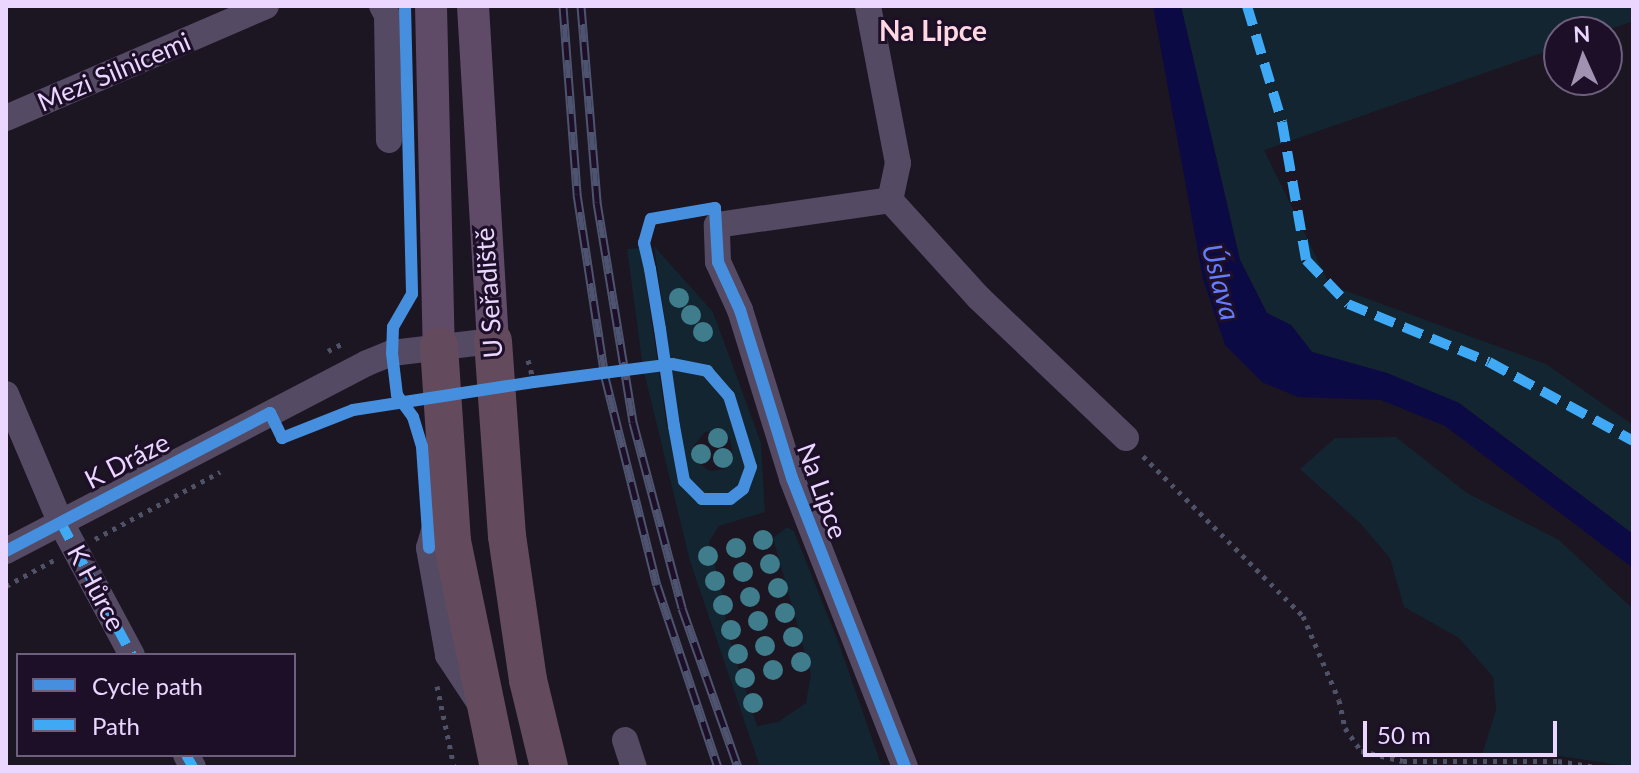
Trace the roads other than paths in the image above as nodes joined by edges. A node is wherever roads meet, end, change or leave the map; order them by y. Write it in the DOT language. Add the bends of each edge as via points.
graph roads {
  1 [pos="266,6"];
  2 [pos="382,6"];
  3 [pos="431,6"];
  4 [pos="473,6"];
  5 [pos="868,6"];
  6 [pos="6,118"];
  7 [pos="389,140"];
  8 [pos="890,200"];
  9 [pos="493,341"];
  10 [pos="439,346"];
  11 [pos="6,394"];
  12 [pos="1126,438"];
  13 [pos="60,521"];
  14 [pos="6,551"];
  15 [pos="131,653"];
  16 [pos="625,740"];
  17 [pos="499,767"];
  18 [pos="549,767"];
  19 [pos="634,767"];
  20 [pos="905,767"];
  1 -- 6 [label="street, Mezi Silnicemi"];
  2 -- 7 [label="street" via="387,15"];
  3 -- 10 [label="main road, U Seřadiště"];
  4 -- 9 [label="main road, U Seřadiště"];
  5 -- 8 [label="street" via="898,163"];
  8 -- 12 [label="street" via="979,298"];
  8 -- 20 [label="street, Na Lipce" via="717,225 714,237 792,478"];
  9 -- 10 [label="street, K Dráze"];
  9 -- 18 [label="highway, U Seřadiště" via="507,536 528,680"];
  10 -- 13 [label="street, K Dráze" via="367,363"];
  10 -- 17 [label="highway, U Seřadiště" via="452,541"];
  11 -- 13 [label="street, K Hůrce"];
  13 -- 14 [label="street, K Dráze"];
  13 -- 15 [label="street, K Hůrce"];
  16 -- 19 [label="street"];
}
